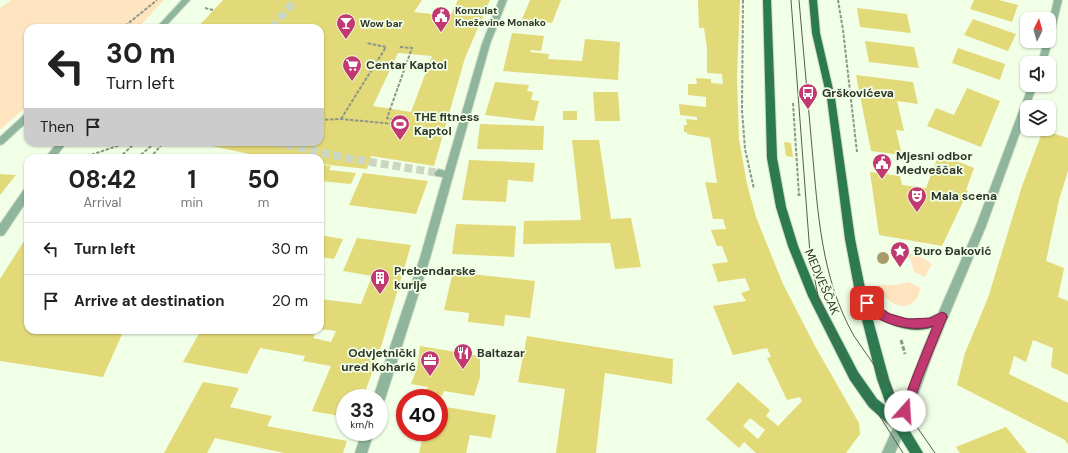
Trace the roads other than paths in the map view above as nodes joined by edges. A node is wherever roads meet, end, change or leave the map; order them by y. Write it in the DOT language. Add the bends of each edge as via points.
graph roads {
  1 [pos="186,0"];
  2 [pos="503,0"];
  3 [pos="767,0"];
  4 [pos="813,0"];
  5 [pos="1058,0"];
  6 [pos="1055,12"];
  7 [pos="164,24"];
  8 [pos="1030,92"];
  9 [pos="24,120"];
  10 [pos="0,142"];
  11 [pos="60,146"];
  12 [pos="53,154"];
  13 [pos="24,197"];
  14 [pos="0,232"];
  15 [pos="860,292"];
  16 [pos="942,317"];
  17 [pos="382,389"];
  18 [pos="900,426"];
  19 [pos="365,441"];
  20 [pos="361,453"];
  21 [pos="888,453"];
  22 [pos="918,453"];
  1 -- 7 [label="street"];
  2 -- 17 [label="street" via="444,174 425,258"];
  3 -- 18 [label="main road, MEDVEŠČAK" via="772,158 788,231 813,296 854,376 873,402"];
  4 -- 15 [label="main road" via="816,33 831,98 850,239"];
  5 -- 6 [label="street"];
  8 -- 16 [label="street" via="981,226"];
  9 -- 10 [label="street"];
  11 -- 12 [label="street"];
  13 -- 14 [label="street"];
  15 -- 16 [label="main road" via="877,312 898,322 931,323"];
  15 -- 18 [label="main road" via="882,379"];
  16 -- 18 [label="street"];
  18 -- 21 [label="street"];
  18 -- 22 [label="main road"];
  19 -- 20 [label="street"];
}
